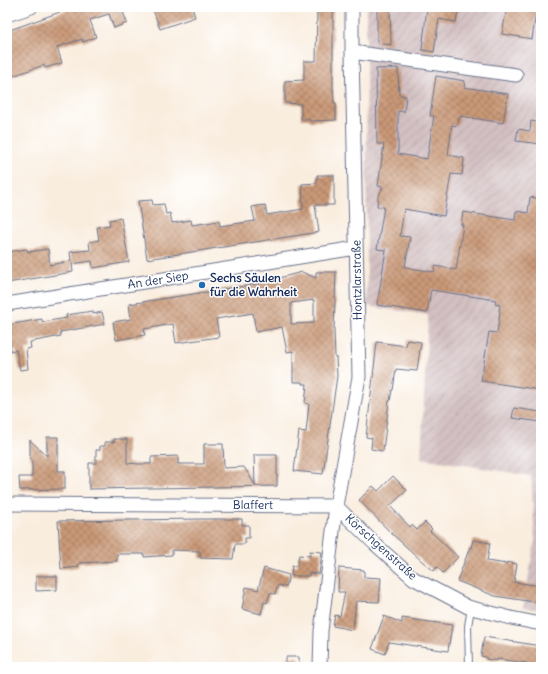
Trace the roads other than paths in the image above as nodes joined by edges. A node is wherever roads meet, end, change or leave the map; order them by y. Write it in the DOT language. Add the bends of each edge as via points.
graph roads {
  1 [pos="30,7"];
  2 [pos="352,7"];
  3 [pos="7,15"];
  4 [pos="352,52"];
  5 [pos="516,75"];
  6 [pos="356,248"];
  7 [pos="7,304"];
  8 [pos="7,504"];
  9 [pos="336,506"];
  10 [pos="471,608"];
  11 [pos="541,624"];
  12 [pos="320,667"];
  13 [pos="469,667"];
  1 -- 3 [label="street"];
  2 -- 4 [label="street, Hontzlarstraße"];
  4 -- 5 [label="street"];
  4 -- 6 [label="street, Hontzlarstraße"];
  6 -- 7 [label="street, An der Siep"];
  6 -- 9 [label="street, Hontzlarstraße" via="360,377"];
  8 -- 9 [label="street, Blaffert"];
  9 -- 10 [label="street, Körschgenstraße" via="413,578"];
  9 -- 12 [label="street" via="321,631"];
  10 -- 11 [label="street, Körschgenstraße"];
  10 -- 13 [label="lane" via="468,626"];
}
